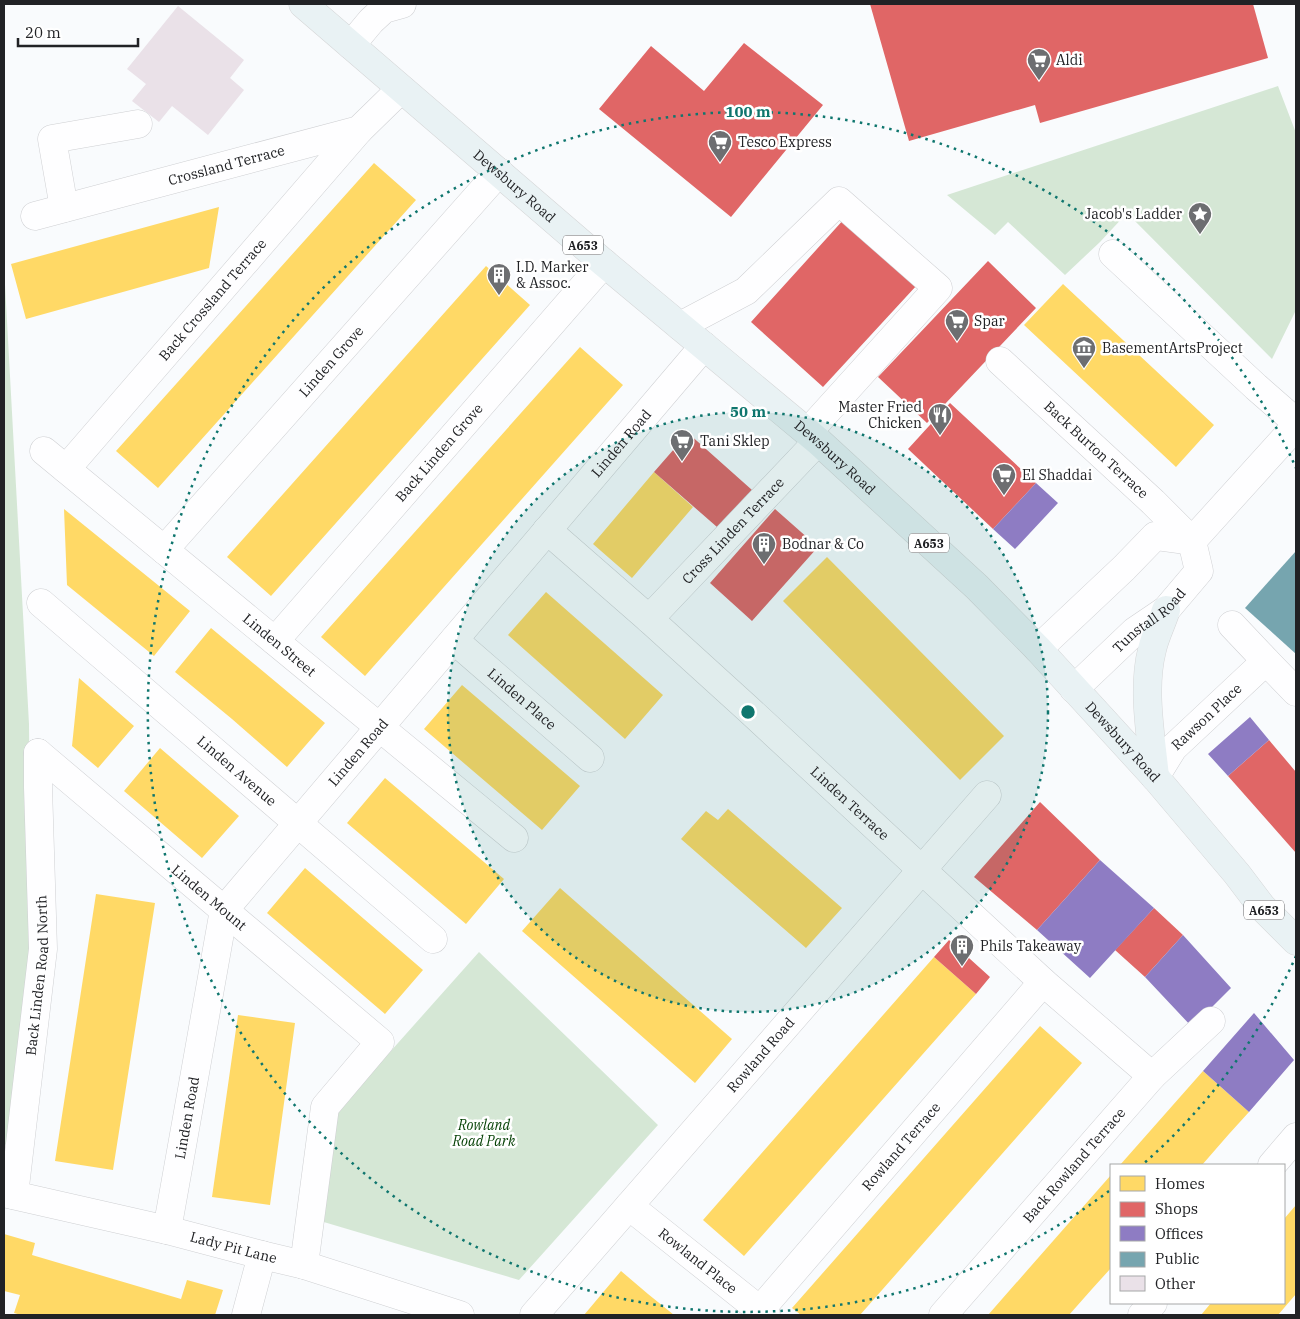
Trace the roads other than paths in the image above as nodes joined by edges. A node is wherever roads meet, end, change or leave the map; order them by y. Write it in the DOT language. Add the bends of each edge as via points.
graph roads {
  1 [pos="303,4"];
  2 [pos="402,4"];
  3 [pos="351,45"];
  4 [pos="401,89"];
  5 [pos="138,124"];
  6 [pos="359,130"];
  7 [pos="499,172"];
  8 [pos="64,208"];
  9 [pos="36,216"];
  10 [pos="1113,254"];
  11 [pos="604,263"];
  12 [pos="680,326"];
  13 [pos="704,346"];
  14 [pos="1000,361"];
  15 [pos="1296,422"];
  16 [pos="1296,426"];
  17 [pos="813,436"];
  18 [pos="44,451"];
  19 [pos="66,469"];
  20 [pos="547,530"];
  21 [pos="1192,540"];
  22 [pos="164,550"];
  23 [pos="41,603"];
  24 [pos="1166,610"];
  25 [pos="649,619"];
  26 [pos="1232,625"];
  27 [pos="454,640"];
  28 [pos="275,641"];
  29 [pos="1038,649"];
  30 [pos="1266,661"];
  31 [pos="1074,689"];
  32 [pos="1296,692"];
  33 [pos="379,728"];
  34 [pos="38,753"];
  35 [pos="590,758"];
  36 [pos="1155,777"];
  37 [pos="987,795"];
  38 [pos="298,823"];
  39 [pos="514,838"];
  40 [pos="922,870"];
  41 [pos="224,910"];
  42 [pos="433,939"];
  43 [pos="1296,941"];
  44 [pos="1043,982"];
  45 [pos="1211,1021"];
  46 [pos="1152,1076"];
  47 [pos="1296,1137"];
  48 [pos="1273,1164"];
  49 [pos="9,1194"];
  50 [pos="630,1206"];
  51 [pos="167,1230"];
  52 [pos="262,1255"];
  53 [pos="304,1264"];
  54 [pos="1152,1304"];
  55 [pos="763,1313"];
  56 [pos="246,1315"];
  57 [pos="460,1315"];
  58 [pos="534,1315"];
  59 [pos="943,1315"];
  60 [pos="1142,1315"];
  1 -- 3 [label="main road, Dewsbury Road / A653"];
  2 -- 3 [label="street" via="384,9"];
  3 -- 4 [label="main road, Dewsbury Road / A653"];
  4 -- 6 [label="street, Crossland Terrace"];
  4 -- 7 [label="main road, Dewsbury Road / A653"];
  5 -- 8 [label="street" via="52,139"];
  6 -- 8 [label="street, Crossland Terrace"];
  6 -- 19 [label="street, Back Crossland Terrace"];
  7 -- 11 [label="main road, Dewsbury Road / A653"];
  7 -- 22 [label="street, Linden Grove"];
  8 -- 9 [label="street, Crossland Terrace"];
  10 -- 15 [label="street"];
  11 -- 12 [label="main road, Dewsbury Road / A653"];
  11 -- 28 [label="street, Back Linden Grove"];
  12 -- 13 [label="main road, Dewsbury Road / A653"];
  12 -- 17 [label="street, Cross Linden Terrace" via="746,291 840,201 938,288"];
  13 -- 17 [label="main road, Dewsbury Road / A653"];
  13 -- 20 [label="street, Linden Road"];
  14 -- 21 [label="street, Back Burton Terrace"];
  16 -- 21 [label="street"];
  17 -- 25 [label="street, Cross Linden Terrace"];
  17 -- 29 [label="main road, Dewsbury Road / A653"];
  18 -- 19 [label="street, Linden Street"];
  19 -- 22 [label="street, Linden Street"];
  20 -- 25 [label="street, Linden Terrace"];
  20 -- 27 [label="street, Linden Road"];
  21 -- 24 [label="street, Tunstall Road" via="1199,571"];
  21 -- 29 [label="street" via="1155,536"];
  22 -- 28 [label="street, Linden Street"];
  23 -- 38 [label="street, Linden Avenue"];
  24 -- 31 [label="street, Tunstall Road" via="1135,631"];
  24 -- 36 [label="main road" via="1152,650 1148,675 1147,710"];
  25 -- 40 [label="street, Linden Terrace"];
  26 -- 30 [label="street"];
  27 -- 33 [label="street, Linden Road"];
  27 -- 35 [label="street, Linden Place"];
  28 -- 33 [label="street, Linden Street"];
  29 -- 31 [label="main road, Dewsbury Road / A653"];
  30 -- 32 [label="street"];
  30 -- 36 [label="street, Rawson Place" via="1173,748"];
  31 -- 36 [label="main road, Dewsbury Road / A653"];
  33 -- 38 [label="street, Linden Road"];
  33 -- 39 [label="street, Linden Street"];
  34 -- 41 [label="street, Linden Mount"];
  34 -- 49 [label="street, Back Linden Road North" via="43,948"];
  36 -- 43 [label="main road, Dewsbury Road / A653" via="1238,874 1262,908"];
  37 -- 40 [label="street, Rowland Road"];
  38 -- 41 [label="street, Linden Road"];
  38 -- 42 [label="street, Linden Avenue"];
  40 -- 44 [label="street, Linden Terrace"];
  40 -- 50 [label="street, Rowland Road"];
  41 -- 51 [label="street, Linden Road"];
  41 -- 53 [label="street, Linden Mount" via="380,1042 325,1107"];
  44 -- 46 [label="street, Linden Terrace"];
  44 -- 55 [label="street, Rowland Terrace"];
  45 -- 46 [label="street, Back Rowland Terrace"];
  46 -- 59 [label="street, Back Rowland Terrace"];
  47 -- 48 [label="street"];
  49 -- 51 [label="street, Lady Pit Lane"];
  50 -- 55 [label="street, Rowland Place"];
  50 -- 58 [label="street, Rowland Road"];
  51 -- 52 [label="street, Lady Pit Lane"];
  52 -- 53 [label="street, Lady Pit Lane"];
  52 -- 56 [label="street"];
  53 -- 57 [label="street, Lady Pit Lane"];
  54 -- 60 [label="street"];
}
